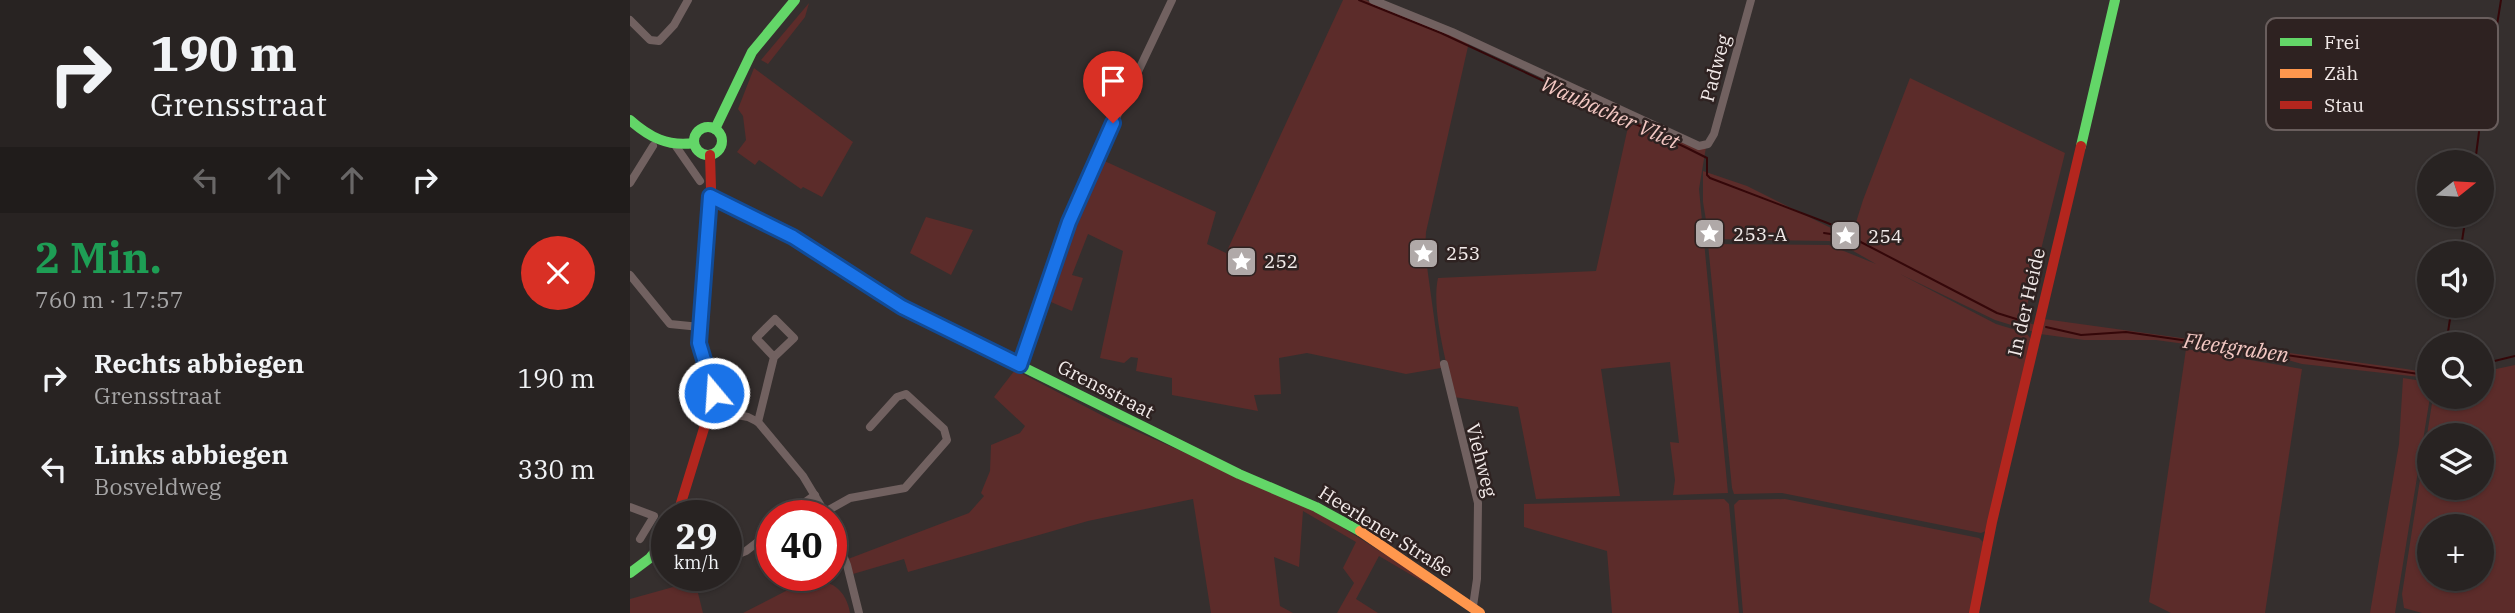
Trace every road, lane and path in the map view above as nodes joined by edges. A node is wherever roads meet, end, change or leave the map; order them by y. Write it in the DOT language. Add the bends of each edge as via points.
graph roads {
  1 [pos="688,0"];
  2 [pos="795,0"];
  3 [pos="1172,0"];
  4 [pos="1373,0"];
  5 [pos="1751,0"];
  6 [pos="2115,0"];
  7 [pos="631,21"];
  8 [pos="630,120"];
  9 [pos="715,129"];
  10 [pos="694,143"];
  11 [pos="675,145"];
  12 [pos="653,146"];
  13 [pos="710,155"];
  14 [pos="701,181"];
  15 [pos="630,183"];
  16 [pos="710,196"];
  17 [pos="630,275"];
  18 [pos="700,327"];
  19 [pos="774,357"];
  20 [pos="1444,364"];
  21 [pos="1020,365"];
  22 [pos="710,411"];
  23 [pos="758,422"];
  24 [pos="870,427"];
  25 [pos="1268,485"];
  26 [pos="815,495"];
  27 [pos="682,500"];
  28 [pos="808,500"];
  29 [pos="818,500"];
  30 [pos="847,500"];
  31 [pos="630,507"];
  32 [pos="640,539"];
  33 [pos="651,557"];
  34 [pos="847,569"];
  35 [pos="630,573"];
  36 [pos="1476,609"];
  37 [pos="859,613"];
  38 [pos="1974,613"];
  1 -- 7 [label="street" via="659,41 650,40"];
  2 -- 9 [label="street" via="748,58"];
  3 -- 21 [label="street" via="1086,181"];
  4 -- 5 [label="street, Padweg" via="1699,146 1708,144 1714,134"];
  6 -- 38 [label="street, In der Heide"];
  8 -- 11 [label="street" via="652,137"];
  9 -- 10 [label="street" via="702,128"];
  9 -- 13 [label="street" via="721,144"];
  10 -- 11 [label="street"];
  10 -- 13 [label="street" via="700,152"];
  11 -- 14 [label="street"];
  12 -- 15 [label="street"];
  13 -- 16 [label="street"];
  16 -- 18 [label="street"];
  16 -- 21 [label="street, Grensstraat" via="793,237 902,307"];
  17 -- 18 [label="street" via="670,324"];
  18 -- 22 [label="street" via="701,351 711,382"];
  19 -- 19 [label="street" via="756,338 775,319 794,338"];
  19 -- 23 [label="street"];
  20 -- 36 [label="street, Viehweg" via="1478,503"];
  21 -- 25 [label="street, Grensstraat"];
  22 -- 23 [label="street"];
  22 -- 27 [label="street"];
  23 -- 26 [label="street"];
  24 -- 30 [label="street" via="897,397 906,394 944,429 947,440 905,488"];
  25 -- 36 [label="street, Heerlener Straße" via="1352,526"];
  26 -- 28 [label="street"];
  26 -- 29 [label="street"];
  31 -- 32 [label="street" via="654,516"];
  33 -- 35 [label="street"];
  34 -- 37 [label="street"];
}
